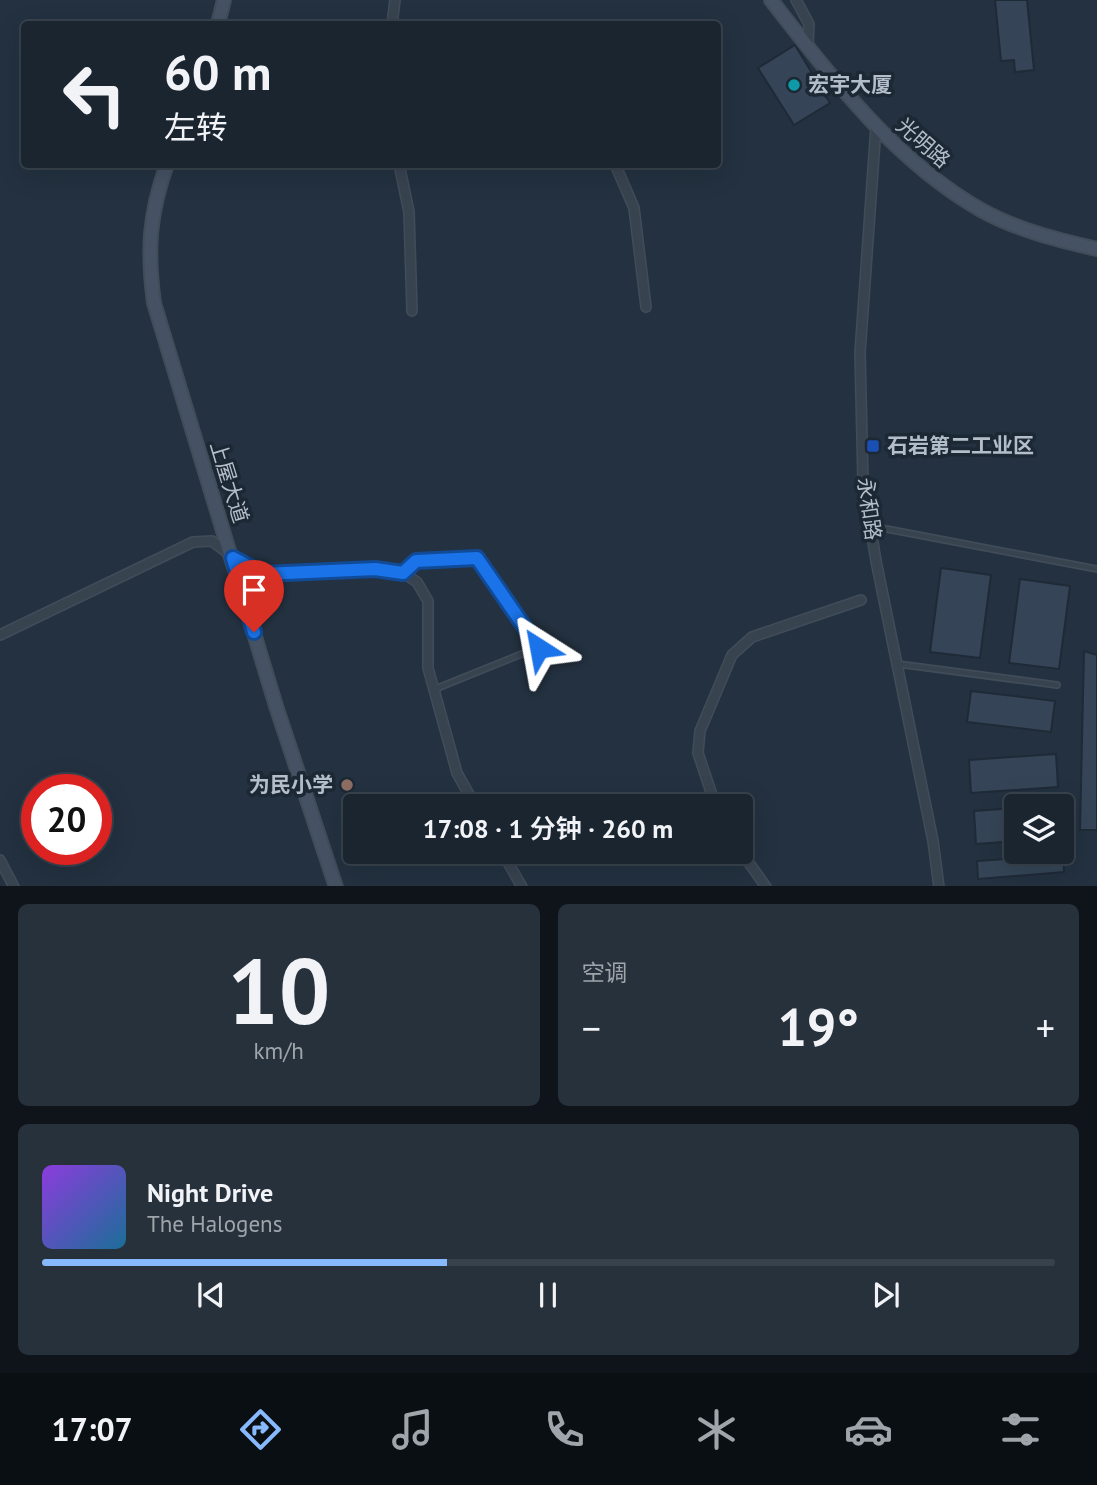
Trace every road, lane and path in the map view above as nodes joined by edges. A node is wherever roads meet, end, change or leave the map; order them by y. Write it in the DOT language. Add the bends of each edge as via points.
graph roads {
  1 [pos="224,0"];
  2 [pos="395,0"];
  3 [pos="771,0"];
  4 [pos="796,0"];
  5 [pos="219,21"];
  6 [pos="392,21"];
  7 [pos="808,47"];
  8 [pos="876,127"];
  9 [pos="166,168"];
  10 [pos="400,168"];
  11 [pos="617,168"];
  12 [pos="1097,249"];
  13 [pos="646,307"];
  14 [pos="412,311"];
  15 [pos="870,526"];
  16 [pos="233,558"];
  17 [pos="1097,569"];
  18 [pos="403,573"];
  19 [pos="861,600"];
  20 [pos="0,635"];
  21 [pos="897,664"];
  22 [pos="1057,685"];
  23 [pos="435,689"];
  24 [pos="469,794"];
  25 [pos="712,794"];
  26 [pos="0,860"];
  27 [pos="509,864"];
  28 [pos="750,864"];
  29 [pos="14,886"];
  30 [pos="336,886"];
  31 [pos="521,886"];
  32 [pos="765,886"];
  33 [pos="939,886"];
  1 -- 5 [label="street"];
  2 -- 6 [label="street"];
  3 -- 7 [label="street, 光明路"];
  4 -- 7 [label="street" via="809,24"];
  7 -- 8 [label="street, 光明路"];
  8 -- 12 [label="street, 光明路" via="929,176 983,211 1047,238"];
  8 -- 15 [label="street, 永和路" via="860,353 863,481"];
  9 -- 16 [label="street, 上屋大道" via="148,243 154,303"];
  10 -- 14 [label="street" via="409,212"];
  11 -- 13 [label="street" via="634,208"];
  15 -- 17 [label="lane"];
  15 -- 21 [label="street, 永和路"];
  16 -- 18 [label="street" via="263,574 375,569"];
  16 -- 20 [label="street" via="212,541 193,542"];
  16 -- 30 [label="street, 上屋大道"];
  18 -- 23 [label="street" via="417,582 428,601 428,668"];
  18 -- 23 [label="lane" via="416,561 477,558 539,648"];
  19 -- 25 [label="street" via="752,637 732,655 700,731 698,753"];
  21 -- 22 [label="lane"];
  21 -- 33 [label="street, 永和路"];
  23 -- 24 [label="street" via="457,773"];
  26 -- 29 [label="street"];
  27 -- 31 [label="street"];
  28 -- 32 [label="street"];
}
